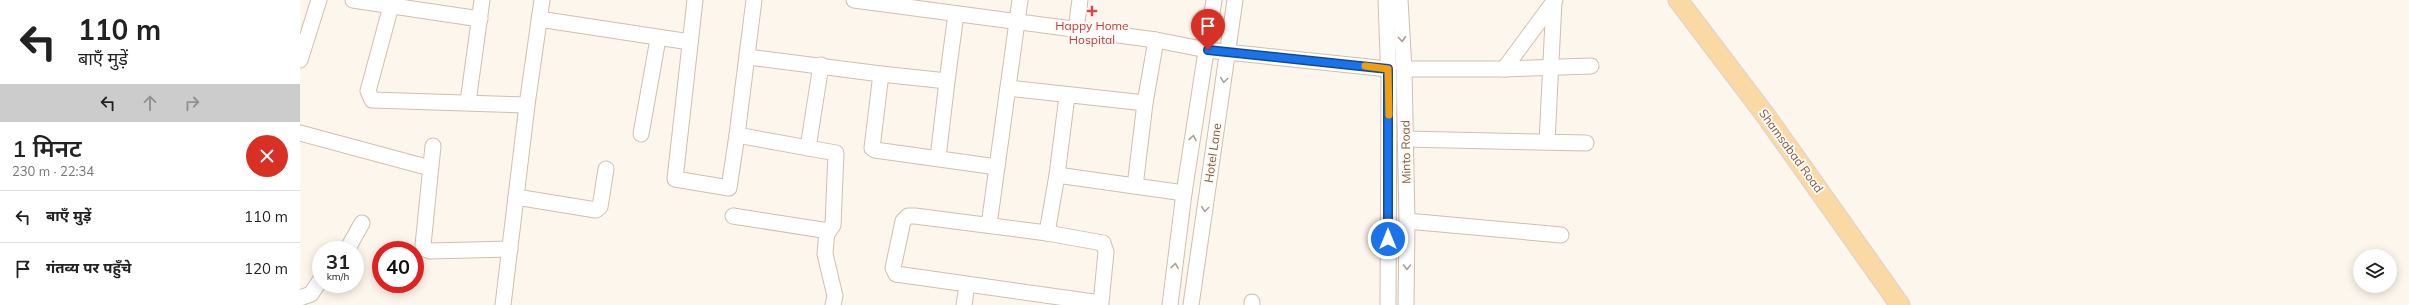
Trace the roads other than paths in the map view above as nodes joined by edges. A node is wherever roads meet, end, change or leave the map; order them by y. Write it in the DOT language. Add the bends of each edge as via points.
graph roads {
  1 [pos="305,0"];
  2 [pos="353,0"];
  3 [pos="482,0"];
  4 [pos="542,0"];
  5 [pos="695,0"];
  6 [pos="754,0"];
  7 [pos="854,0"];
  8 [pos="1020,0"];
  9 [pos="1080,0"];
  10 [pos="1214,0"];
  11 [pos="1235,0"];
  12 [pos="1386,0"];
  13 [pos="1400,0"];
  14 [pos="1678,0"];
  15 [pos="1555,1"];
  16 [pos="884,2"];
  17 [pos="317,6"];
  18 [pos="391,6"];
  19 [pos="956,14"];
  20 [pos="480,19"];
  21 [pos="539,19"];
  22 [pos="1016,22"];
  23 [pos="1076,29"];
  24 [pos="658,39"];
  25 [pos="1156,40"];
  26 [pos="690,42"];
  27 [pos="1208,50"];
  28 [pos="1228,52"];
  29 [pos="748,57"];
  30 [pos="300,60"];
  31 [pos="821,65"];
  32 [pos="1591,66"];
  33 [pos="1551,67"];
  34 [pos="1388,69"];
  35 [pos="1404,69"];
  36 [pos="1504,70"];
  37 [pos="881,74"];
  38 [pos="947,80"];
  39 [pos="1008,88"];
  40 [pos="1067,96"];
  41 [pos="468,102"];
  42 [pos="1145,103"];
  43 [pos="527,105"];
  44 [pos="300,133"];
  45 [pos="641,134"];
  46 [pos="737,135"];
  47 [pos="1405,139"];
  48 [pos="1547,142"];
  49 [pos="1586,143"];
  50 [pos="433,146"];
  51 [pos="808,148"];
  52 [pos="938,158"];
  53 [pos="996,167"];
  54 [pos="430,168"];
  55 [pos="606,169"];
  56 [pos="1057,175"];
  57 [pos="1136,186"];
  58 [pos="1184,193"];
  59 [pos="516,197"];
  60 [pos="732,216"];
  61 [pos="1407,221"];
  62 [pos="362,223"];
  63 [pos="989,225"];
  64 [pos="826,230"];
  65 [pos="1047,233"];
  66 [pos="1561,235"];
  67 [pos="352,241"];
  68 [pos="510,249"];
  69 [pos="967,285"];
  70 [pos="312,291"];
  71 [pos="300,298"];
  72 [pos="1030,299"];
  73 [pos="1101,304"];
  74 [pos="503,305"];
  75 [pos="833,305"];
  76 [pos="964,305"];
  77 [pos="1170,305"];
  78 [pos="1191,305"];
  79 [pos="1388,305"];
  80 [pos="1406,305"];
  81 [pos="1900,305"];
  1 -- 17 [label="street"];
  2 -- 18 [label="street"];
  3 -- 20 [label="street"];
  4 -- 21 [label="street"];
  5 -- 26 [label="street"];
  6 -- 29 [label="street"];
  7 -- 16 [label="street"];
  8 -- 22 [label="street"];
  9 -- 23 [label="street"];
  10 -- 27 [label="street"];
  11 -- 28 [label="street, Hotel Lane"];
  12 -- 34 [label="street, Minto Road"];
  13 -- 35 [label="street, Minto Road, one-way"];
  14 -- 81 [label="main road, Shamsabad Road" via="1766,116"];
  15 -- 33 [label="street"];
  15 -- 36 [label="street"];
  16 -- 19 [label="street"];
  17 -- 30 [label="street"];
  18 -- 20 [label="street"];
  18 -- 41 [label="street" via="368,91 369,98"];
  19 -- 22 [label="street"];
  19 -- 38 [label="street"];
  20 -- 41 [label="street"];
  21 -- 24 [label="street"];
  21 -- 43 [label="street"];
  22 -- 23 [label="street"];
  22 -- 39 [label="street"];
  23 -- 25 [label="street"];
  24 -- 26 [label="street"];
  24 -- 45 [label="street"];
  25 -- 27 [label="street"];
  25 -- 42 [label="street"];
  26 -- 46 [label="street" via="675,179 729,188"];
  27 -- 28 [label="street"];
  58 -- 27 [label="street, one-way"];
  28 -- 34 [label="street"];
  28 -- 78 [label="street, Hotel Lane, one-way"];
  29 -- 31 [label="street"];
  29 -- 46 [label="street"];
  31 -- 37 [label="street"];
  31 -- 51 [label="street"];
  32 -- 33 [label="street"];
  33 -- 36 [label="street"];
  33 -- 48 [label="street"];
  34 -- 79 [label="street, Minto Road"];
  35 -- 36 [label="street"];
  35 -- 47 [label="street, Minto Road"];
  37 -- 38 [label="street"];
  37 -- 52 [label="street" via="872,148"];
  38 -- 52 [label="street"];
  39 -- 40 [label="street"];
  39 -- 53 [label="street"];
  40 -- 42 [label="street"];
  40 -- 56 [label="street"];
  41 -- 43 [label="street"];
  42 -- 57 [label="street"];
  43 -- 59 [label="street"];
  44 -- 54 [label="street"];
  46 -- 51 [label="street"];
  47 -- 48 [label="street"];
  47 -- 61 [label="street, Minto Road"];
  48 -- 49 [label="street"];
  50 -- 54 [label="street"];
  51 -- 64 [label="street" via="838,154 833,225 831,230"];
  52 -- 53 [label="street"];
  53 -- 63 [label="street"];
  54 -- 68 [label="street" via="423,245 425,249"];
  55 -- 59 [label="street" via="600,207 596,210"];
  56 -- 57 [label="street"];
  56 -- 65 [label="street"];
  57 -- 58 [label="street"];
  77 -- 58 [label="street, one-way"];
  59 -- 68 [label="street"];
  60 -- 64 [label="street"];
  61 -- 66 [label="street"];
  61 -- 80 [label="street, Minto Road, one-way"];
  62 -- 67 [label="street"];
  63 -- 65 [label="street"];
  63 -- 69 [label="street" via="915,216 906,217 903,221 894,268 896,274"];
  64 -- 75 [label="street" via="825,254 835,296"];
  65 -- 73 [label="street" via="1103,243 1106,252"];
  68 -- 74 [label="street"];
  69 -- 72 [label="street"];
  69 -- 76 [label="street"];
  70 -- 71 [label="street"];
  72 -- 73 [label="street"];
}
